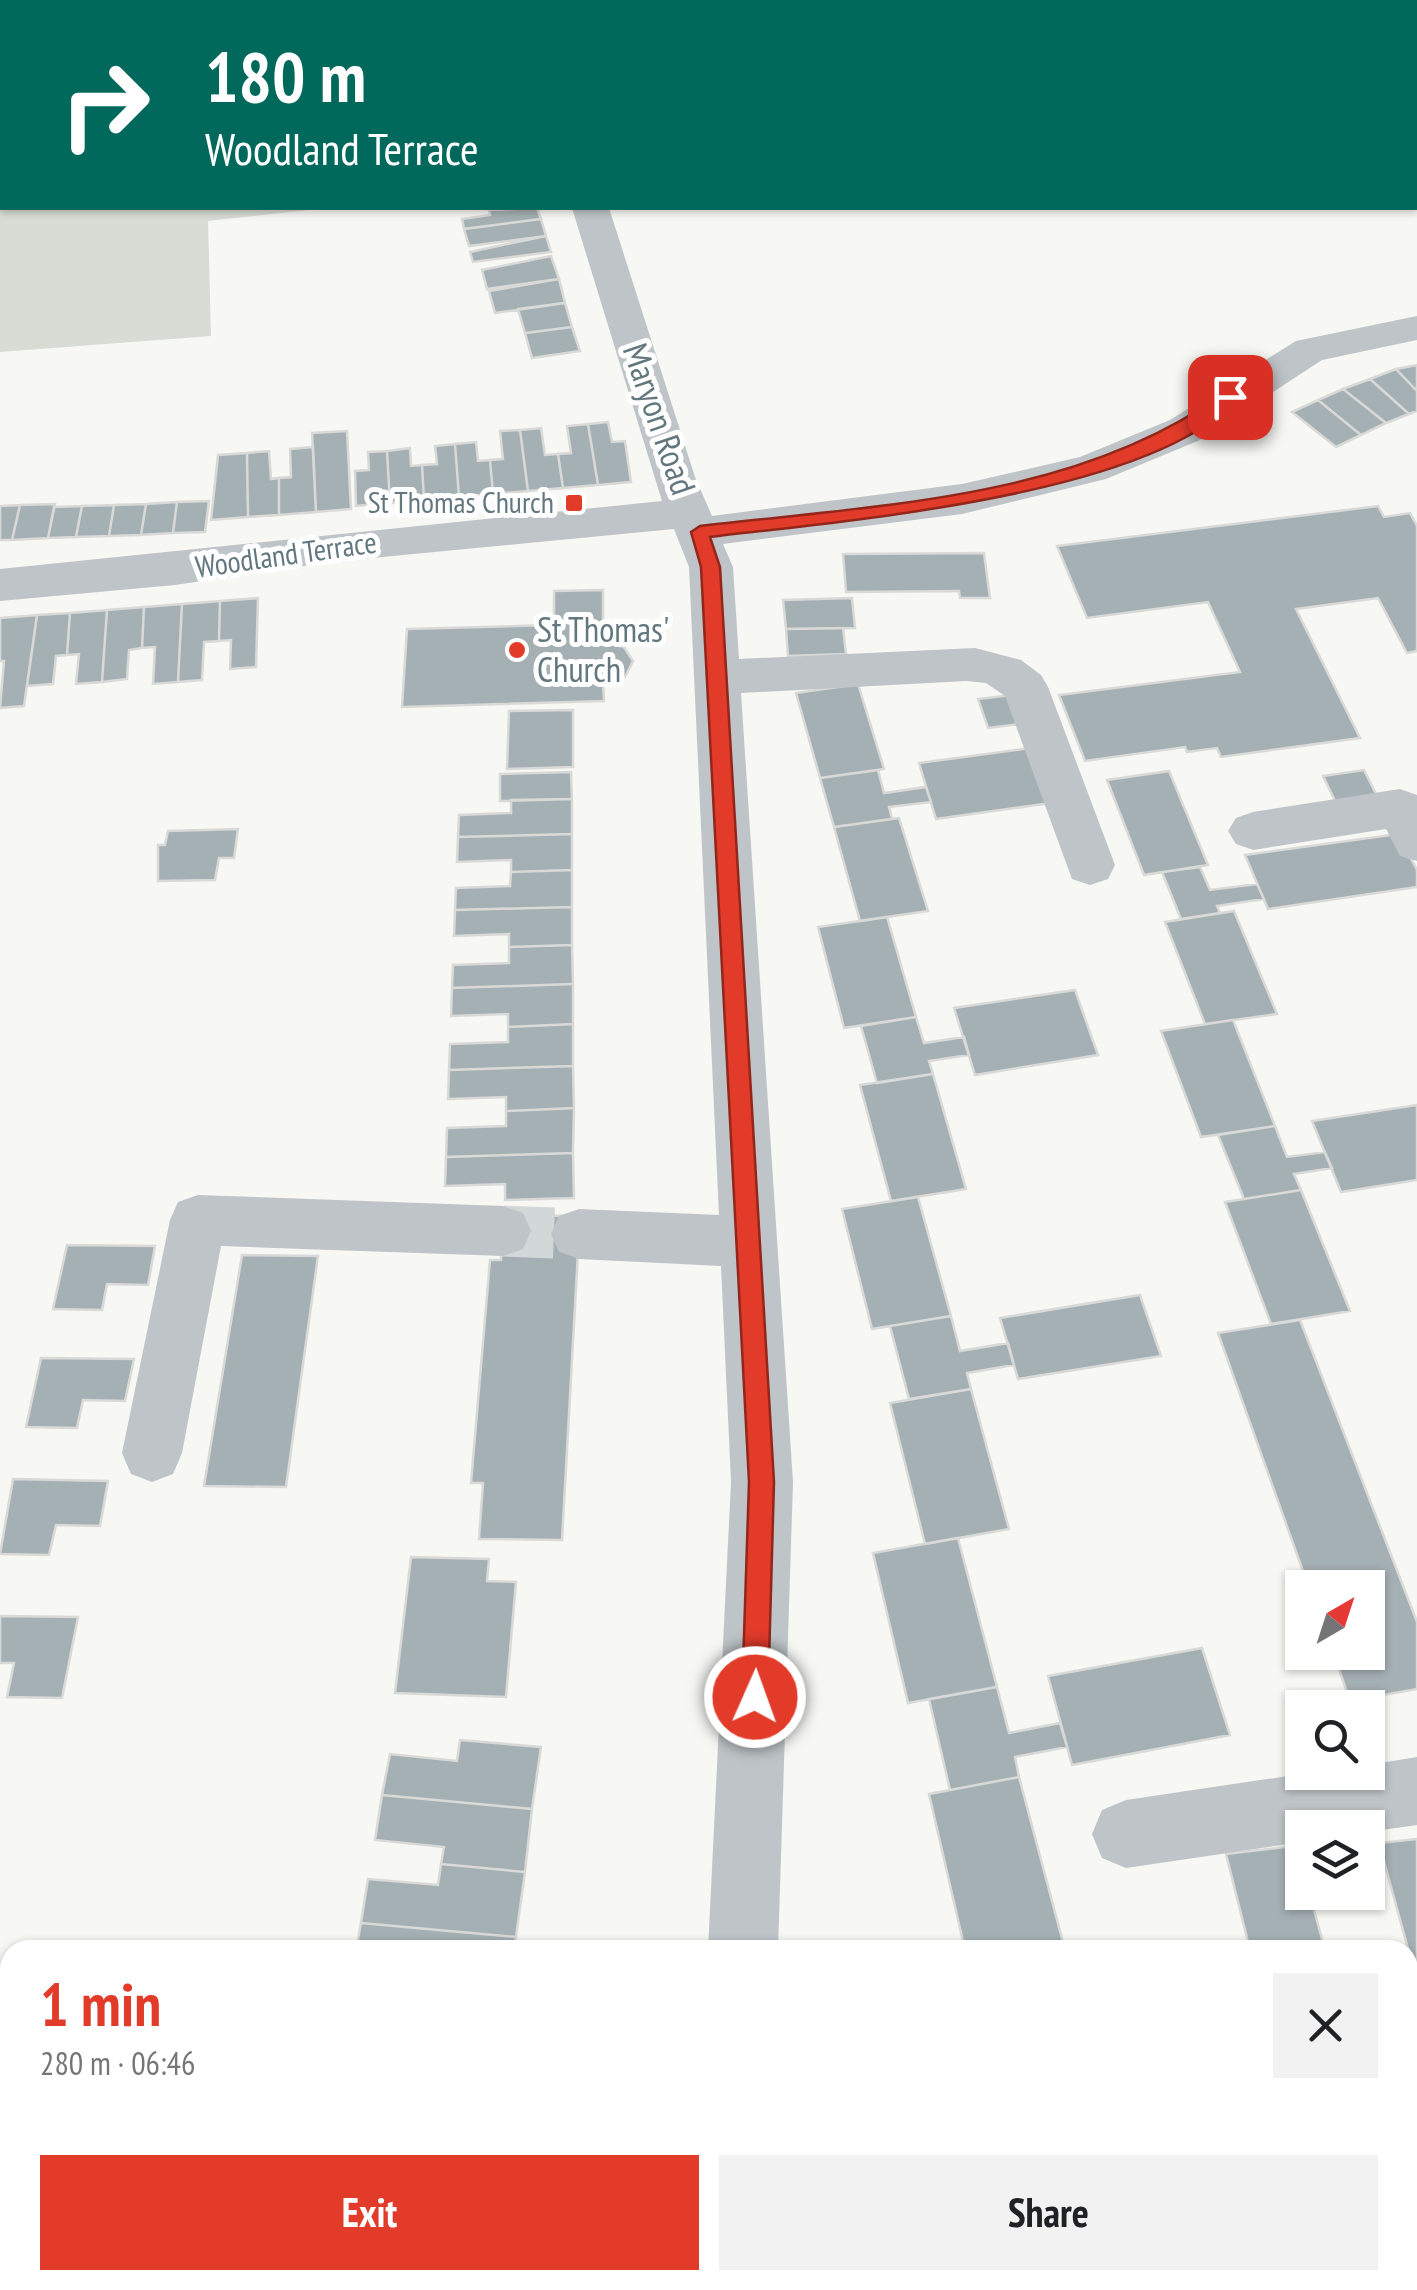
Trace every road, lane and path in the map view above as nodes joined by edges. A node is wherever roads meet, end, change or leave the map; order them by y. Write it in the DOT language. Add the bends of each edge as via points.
graph roads {
  1 [pos="591,210"];
  2 [pos="1417,328"];
  3 [pos="696,523"];
  4 [pos="0,585"];
  5 [pos="717,677"];
  6 [pos="1252,831"];
  7 [pos="1417,842"];
  8 [pos="1090,865"];
  9 [pos="503,1231"];
  10 [pos="579,1234"];
  11 [pos="749,1242"];
  12 [pos="152,1454"];
  13 [pos="1417,1791"];
  14 [pos="1126,1834"];
  15 [pos="743,1940"];
  1 -- 3 [label="street, Maryon Road" via="674,477"];
  2 -- 3 [label="street, Woodland Terrace" via="1310,350 1185,430 1042,482 897,508"];
  3 -- 4 [label="street, Woodland Terrace" via="330,548"];
  3 -- 5 [label="street, Maryon Road" via="710,567"];
  5 -- 8 [label="street" via="966,664 1011,674 1024,687"];
  5 -- 11 [label="street, Maryon Road"];
  6 -- 7 [label="street" via="1400,808"];
  9 -- 12 [label="street" via="198,1220"];
  10 -- 11 [label="street"];
  11 -- 15 [label="street, Maryon Road" via="762,1482"];
  13 -- 14 [label="street"];
}
